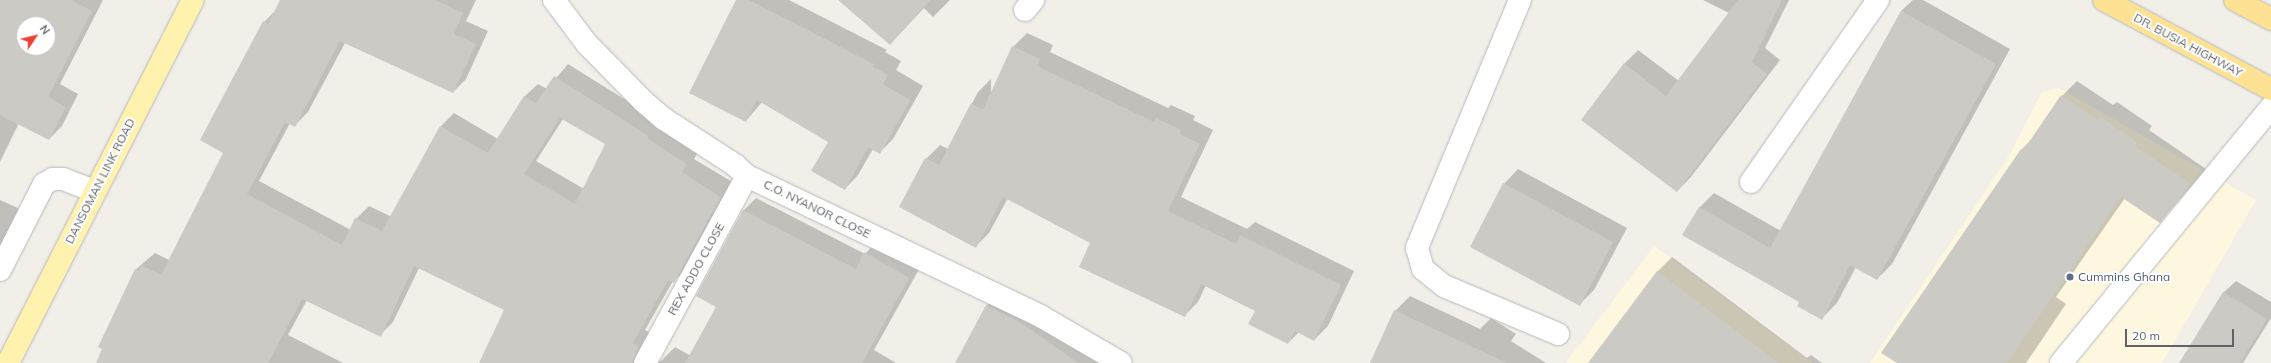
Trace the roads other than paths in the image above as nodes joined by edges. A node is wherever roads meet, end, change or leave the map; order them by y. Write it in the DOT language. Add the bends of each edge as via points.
graph roads {
  1 [pos="193,0"];
  2 [pos="554,0"];
  3 [pos="1520,0"];
  4 [pos="1878,0"];
  5 [pos="2104,0"];
  6 [pos="2235,0"];
  7 [pos="2271,18"];
  8 [pos="2271,89"];
  9 [pos="2271,107"];
  10 [pos="747,176"];
  11 [pos="1750,182"];
  12 [pos="95,191"];
  13 [pos="0,270"];
  14 [pos="1558,334"];
  15 [pos="7,355"];
  16 [pos="645,363"];
  17 [pos="1120,363"];
  18 [pos="2061,363"];
  1 -- 12 [label="main road, DANSOMAN LINK ROAD"];
  2 -- 10 [label="street, C.O. NYANOR CLOSE" via="587,44 643,101 664,119 735,165"];
  3 -- 14 [label="street" via="1417,248 1423,270 1444,286"];
  4 -- 11 [label="street"];
  5 -- 8 [label="highway, DR. BUSIA HIGHWAY"];
  6 -- 7 [label="highway"];
  9 -- 18 [label="street"];
  10 -- 16 [label="street, REX ADDO CLOSE"];
  10 -- 17 [label="street, C.O. NYANOR CLOSE" via="1042,317"];
  12 -- 13 [label="street" via="63,179 53,179 44,184"];
  12 -- 15 [label="main road, DANSOMAN LINK ROAD"];
}
